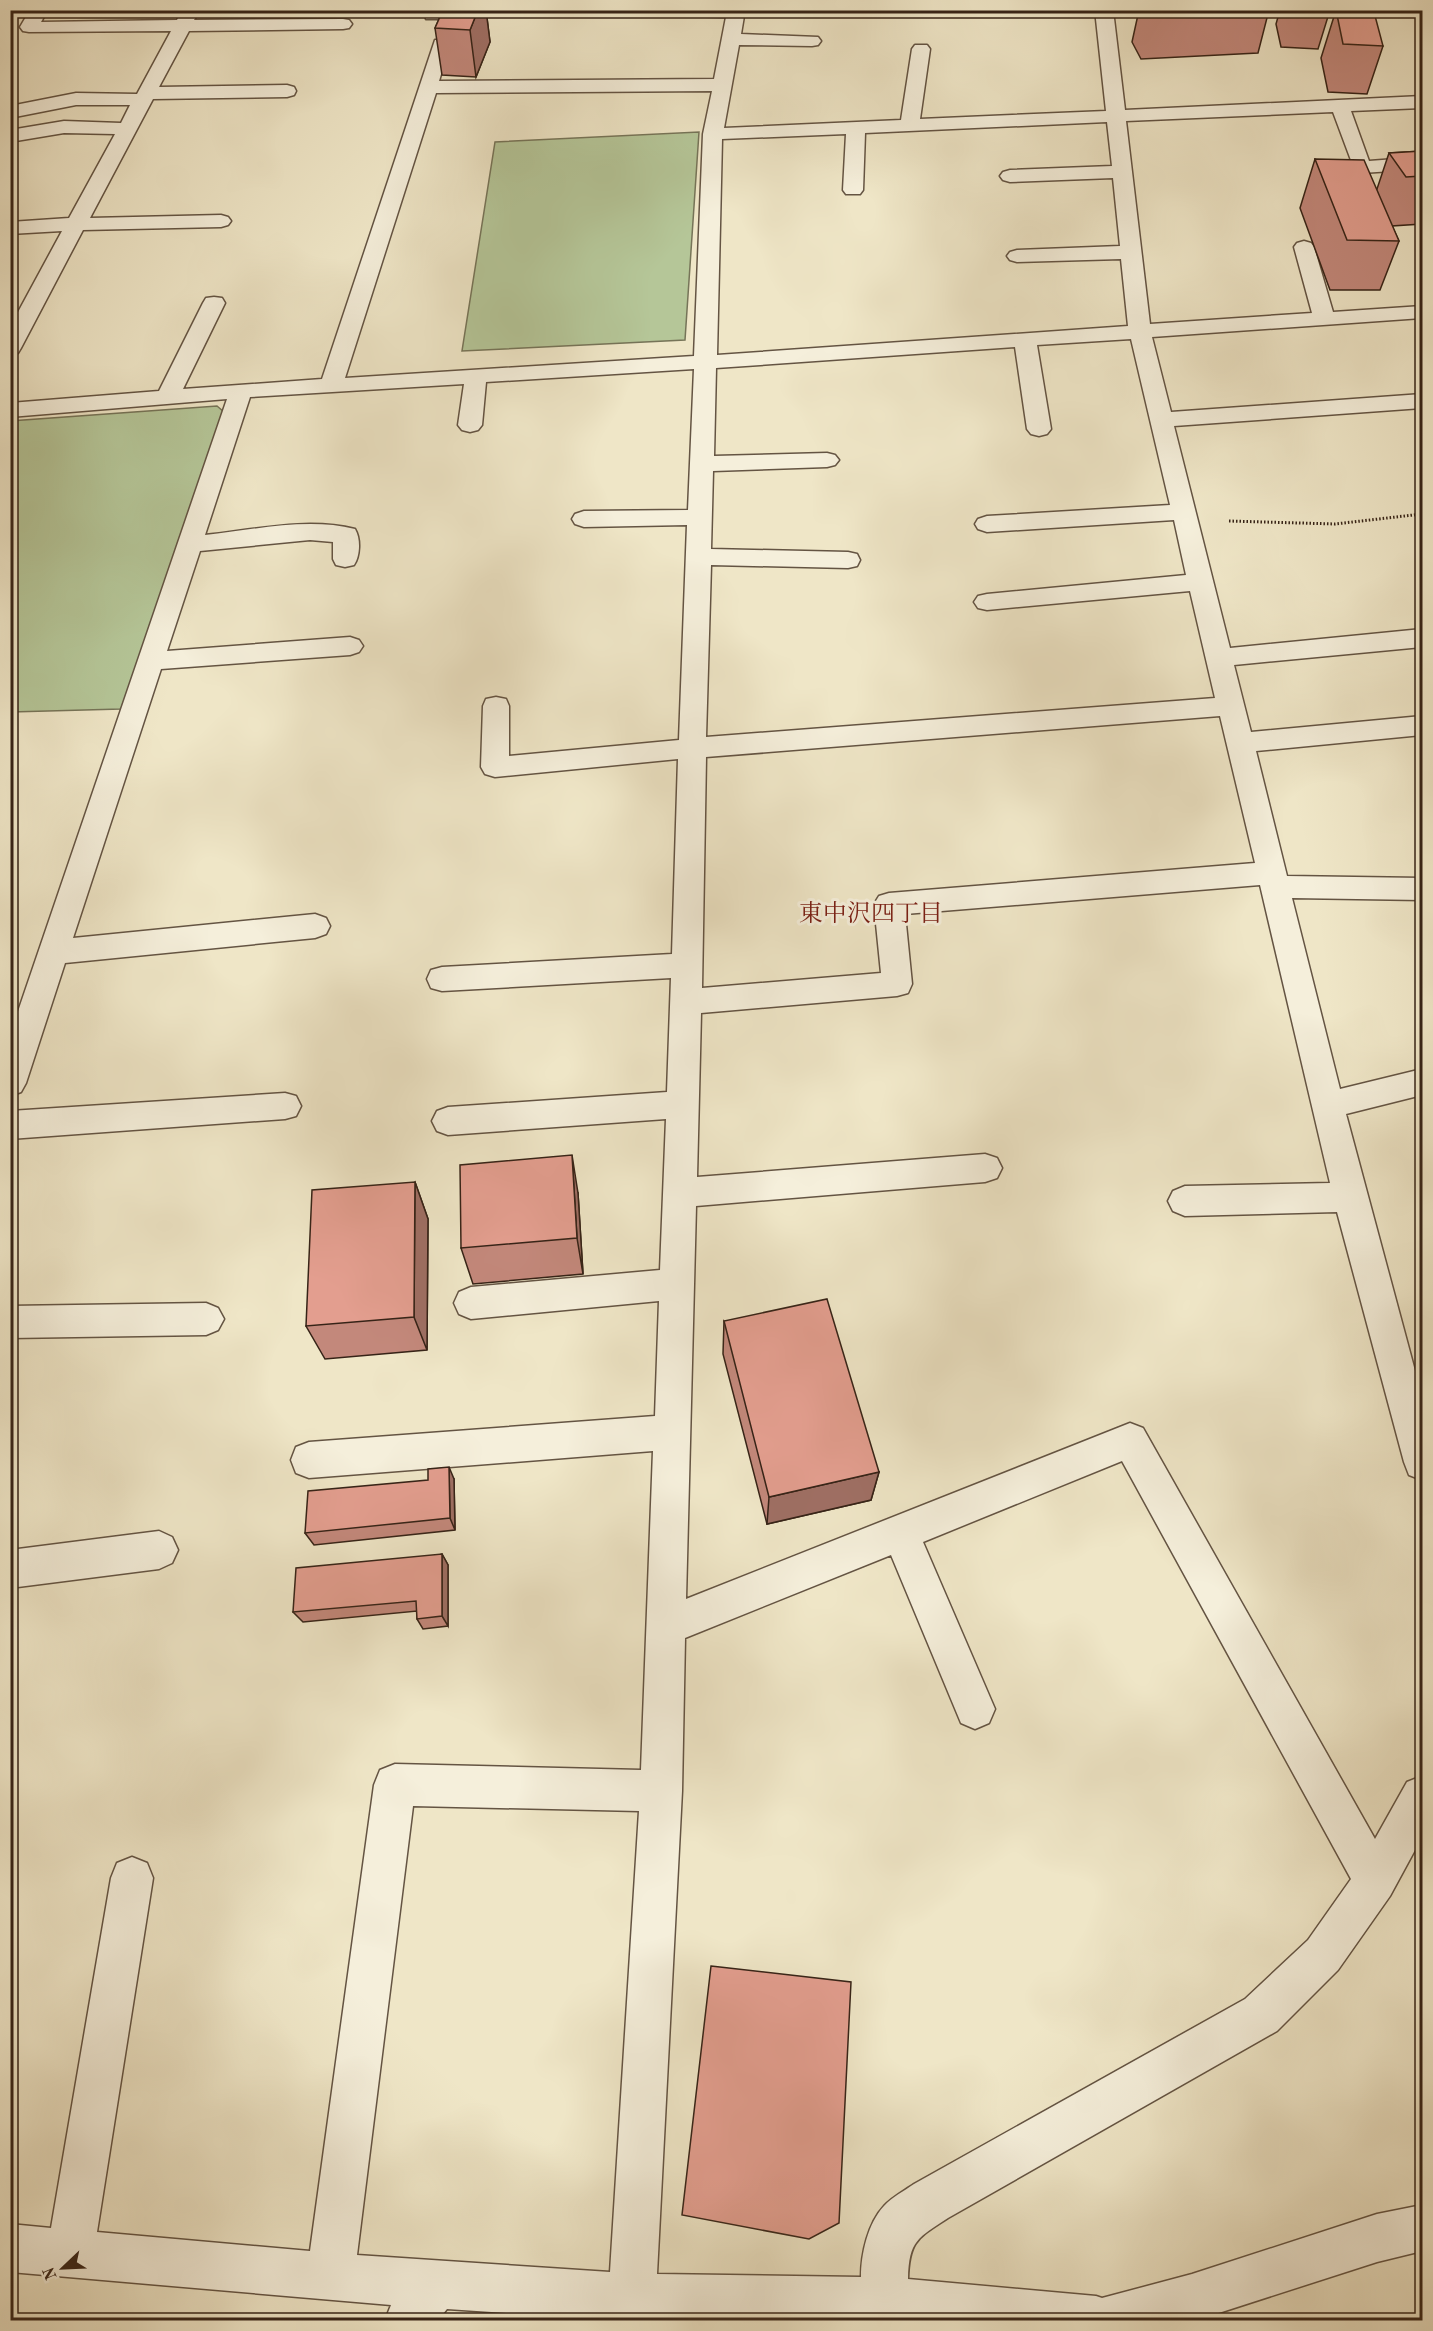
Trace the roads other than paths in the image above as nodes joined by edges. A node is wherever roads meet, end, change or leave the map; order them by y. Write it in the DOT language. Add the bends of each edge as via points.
graph roads {
  1 [pos="39,10"];
  2 [pos="640,10"];
  3 [pos="1104,10"];
  4 [pos="736,11"];
  5 [pos="187,18"];
  6 [pos="343,24"];
  7 [pos="730,39"];
  8 [pos="812,41"];
  9 [pos="441,44"];
  10 [pos="921,49"];
  11 [pos="722,86"];
  12 [pos="428,87"];
  13 [pos="287,91"];
  14 [pos="146,96"];
  15 [pos="1422,102"];
  16 [pos="1341,106"];
  17 [pos="10,112"];
  18 [pos="1115,116"];
  19 [pos="910,125"];
  20 [pos="856,127"];
  21 [pos="128,129"];
  22 [pos="713,134"];
  23 [pos="10,136"];
  24 [pos="1422,163"];
  25 [pos="1122,172"];
  26 [pos="1010,176"];
  27 [pos="853,190"];
  28 [pos="79,219"];
  29 [pos="10,220"];
  30 [pos="221,221"];
  31 [pos="10,228"];
  32 [pos="1304,247"];
  33 [pos="1131,252"];
  34 [pos="1017,256"];
  35 [pos="214,303"];
  36 [pos="1415,312"];
  37 [pos="1324,319"];
  38 [pos="1140,332"];
  39 [pos="1422,335"];
  40 [pos="13,339"];
  41 [pos="1025,339"];
  42 [pos="705,362"];
  43 [pos="477,375"];
  44 [pos="331,385"];
  45 [pos="241,392"];
  46 [pos="167,398"];
  47 [pos="1422,401"];
  48 [pos="10,410"];
  49 [pos="1162,420"];
  50 [pos="470,425"];
  51 [pos="1039,429"];
  52 [pos="827,460"];
  53 [pos="702,464"];
  54 [pos="700,517"];
  55 [pos="584,519"];
  56 [pos="1186,519"];
  57 [pos="987,524"];
  58 [pos="190,544"];
  59 [pos="698,557"];
  60 [pos="345,559"];
  61 [pos="848,560"];
  62 [pos="1201,582"];
  63 [pos="987,602"];
  64 [pos="1422,638"];
  65 [pos="350,646"];
  66 [pos="1219,658"];
  67 [pos="151,661"];
  68 [pos="496,706"];
  69 [pos="1231,706"];
  70 [pos="1422,725"];
  71 [pos="1240,743"];
  72 [pos="692,748"];
  73 [pos="1273,880"];
  74 [pos="1422,890"];
  75 [pos="315,926"];
  76 [pos="54,952"];
  77 [pos="687,965"];
  78 [pos="442,979"];
  79 [pos="686,1002"];
  80 [pos="1422,1082"];
  81 [pos="10,1083"];
  82 [pos="682,1104"];
  83 [pos="285,1106"];
  84 [pos="1328,1107"];
  85 [pos="448,1121"];
  86 [pos="10,1125"];
  87 [pos="985,1168"];
  88 [pos="679,1193"];
  89 [pos="1350,1197"];
  90 [pos="1185,1201"];
  91 [pos="676,1284"];
  92 [pos="471,1303"];
  93 [pos="206,1319"];
  94 [pos="10,1322"];
  95 [pos="671,1432"];
  96 [pos="309,1460"];
  97 [pos="1422,1462"];
  98 [pos="900,1532"];
  99 [pos="159,1550"];
  100 [pos="10,1569"];
  101 [pos="665,1627"];
  102 [pos="975,1709"];
  103 [pos="661,1791"];
  104 [pos="1422,1797"];
  105 [pos="132,1878"];
  106 [pos="1375,1881"];
  107 [pos="1422,2228"];
  108 [pos="10,2248"];
  109 [pos="70,2255"];
  110 [pos="330,2277"];
  111 [pos="632,2298"];
  112 [pos="422,2302"];
  113 [pos="886,2311"];
  114 [pos="1096,2320"];
  115 [pos="1108,2320"];
  1 -- 5 [label="street" via="28,27"];
  2 -- 4 [label="street"];
  3 -- 18 [label="street"];
  4 -- 7 [label="street"];
  5 -- 6 [label="street"];
  5 -- 14 [label="street"];
  7 -- 8 [label="street"];
  7 -- 11 [label="street"];
  9 -- 12 [label="street"];
  10 -- 19 [label="street"];
  11 -- 12 [label="street" via="541,78"];
  11 -- 22 [label="street"];
  12 -- 44 [label="street"];
  13 -- 14 [label="street"];
  14 -- 17 [label="street" via="76,99"];
  14 -- 21 [label="street"];
  15 -- 16 [label="street"];
  16 -- 18 [label="street"];
  16 -- 24 [label="street" via="1362,167"];
  18 -- 19 [label="street"];
  18 -- 25 [label="street"];
  19 -- 20 [label="street"];
  20 -- 22 [label="street"];
  20 -- 27 [label="street"];
  21 -- 23 [label="street" via="64,127"];
  21 -- 28 [label="street"];
  22 -- 42 [label="street"];
  25 -- 26 [label="street"];
  25 -- 33 [label="street"];
  28 -- 29 [label="street"];
  28 -- 30 [label="street"];
  28 -- 31 [label="street"];
  28 -- 40 [label="street"];
  32 -- 37 [label="street"];
  33 -- 34 [label="street"];
  33 -- 38 [label="street"];
  35 -- 46 [label="street"];
  36 -- 37 [label="street"];
  36 -- 39 [label="street"];
  37 -- 38 [label="street"];
  38 -- 41 [label="street"];
  38 -- 49 [label="street"];
  41 -- 42 [label="street"];
  41 -- 51 [label="street"];
  42 -- 43 [label="street"];
  42 -- 53 [label="street"];
  43 -- 44 [label="street"];
  43 -- 50 [label="street"];
  44 -- 45 [label="street"];
  45 -- 46 [label="street"];
  45 -- 58 [label="street"];
  46 -- 48 [label="street"];
  47 -- 49 [label="street"];
  49 -- 56 [label="street"];
  52 -- 53 [label="street"];
  53 -- 54 [label="street"];
  54 -- 55 [label="street"];
  54 -- 59 [label="street"];
  56 -- 57 [label="street"];
  56 -- 62 [label="street"];
  58 -- 60 [label="street" via="310,532 346,535"];
  58 -- 67 [label="street"];
  59 -- 61 [label="street"];
  59 -- 72 [label="street"];
  62 -- 63 [label="street"];
  62 -- 66 [label="street"];
  64 -- 66 [label="street"];
  65 -- 67 [label="street"];
  66 -- 69 [label="street"];
  67 -- 76 [label="street"];
  68 -- 72 [label="street" via="495,767"];
  69 -- 71 [label="street"];
  69 -- 72 [label="street"];
  70 -- 71 [label="street"];
  71 -- 73 [label="street"];
  72 -- 77 [label="street"];
  73 -- 74 [label="street"];
  73 -- 79 [label="street" via="889,904 897,984"];
  73 -- 84 [label="street"];
  75 -- 76 [label="street"];
  76 -- 81 [label="street"];
  77 -- 78 [label="street"];
  77 -- 79 [label="street"];
  79 -- 82 [label="street"];
  80 -- 84 [label="street"];
  82 -- 85 [label="street"];
  82 -- 88 [label="street"];
  83 -- 86 [label="street"];
  84 -- 89 [label="street"];
  87 -- 88 [label="street"];
  88 -- 91 [label="street"];
  89 -- 90 [label="street"];
  89 -- 97 [label="street"];
  91 -- 92 [label="street"];
  91 -- 95 [label="street"];
  93 -- 94 [label="street"];
  95 -- 96 [label="street"];
  95 -- 101 [label="street"];
  98 -- 101 [label="street"];
  98 -- 102 [label="street"];
  98 -- 106 [label="street" via="1130,1440"];
  99 -- 100 [label="street"];
  101 -- 103 [label="street"];
  103 -- 110 [label="street" via="395,1785"];
  103 -- 111 [label="street"];
  104 -- 106 [label="street"];
  105 -- 109 [label="street"];
  106 -- 113 [label="street" via="1323,1955 1261,2015 931,2201 898,2226 887,2254"];
  107 -- 115 [label="street" via="1377,2238 1192,2298"];
  108 -- 109 [label="street"];
  109 -- 110 [label="street"];
  110 -- 112 [label="street"];
  111 -- 112 [label="street"];
  111 -- 113 [label="street"];
  113 -- 114 [label="street"];
}
